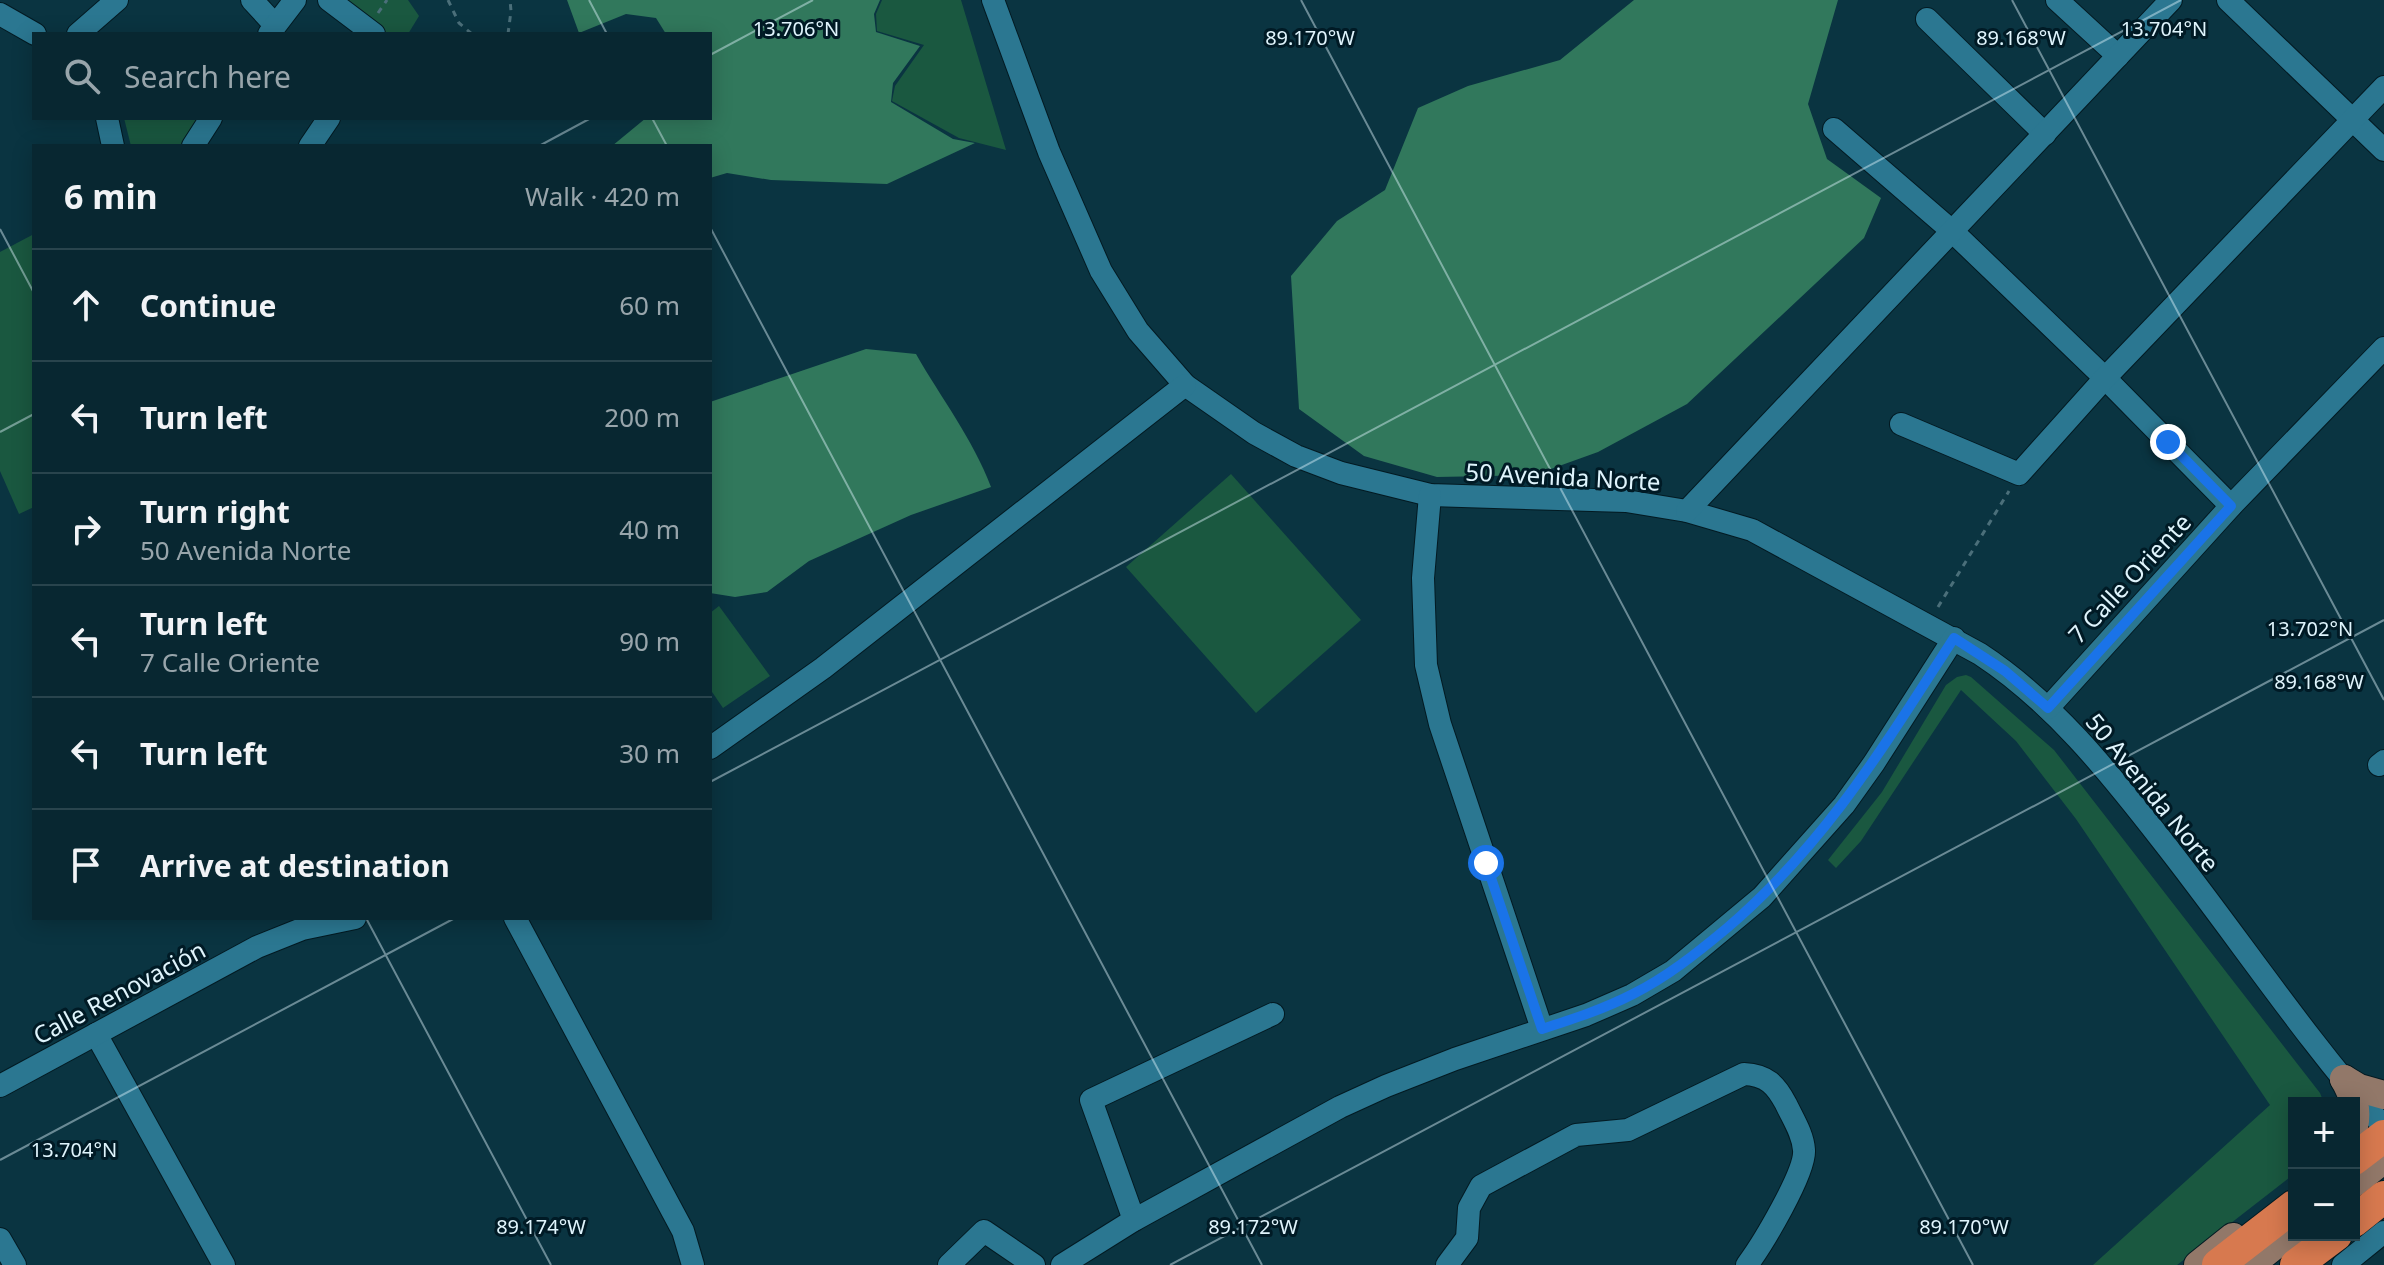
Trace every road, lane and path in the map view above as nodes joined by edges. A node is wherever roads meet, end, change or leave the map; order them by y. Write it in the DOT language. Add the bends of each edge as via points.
graph roads {
  1 [pos="117,0"];
  2 [pos="252,0"];
  3 [pos="295,0"];
  4 [pos="329,0"];
  5 [pos="448,0"];
  6 [pos="510,0"];
  7 [pos="993,0"];
  8 [pos="2057,0"];
  9 [pos="2171,0"];
  10 [pos="2228,0"];
  11 [pos="0,14"];
  12 [pos="1927,19"];
  13 [pos="272,29"];
  14 [pos="32,32"];
  15 [pos="80,32"];
  16 [pos="371,32"];
  17 [pos="470,32"];
  18 [pos="508,32"];
  19 [pos="2118,56"];
  20 [pos="2384,87"];
  21 [pos="2354,119"];
  22 [pos="107,120"];
  23 [pos="210,120"];
  24 [pos="328,120"];
  25 [pos="1834,129"];
  26 [pos="2045,134"];
  27 [pos="113,144"];
  28 [pos="194,144"];
  29 [pos="311,144"];
  30 [pos="2384,150"];
  31 [pos="1952,231"];
  32 [pos="2384,348"];
  33 [pos="2105,378"];
  34 [pos="1185,385"];
  35 [pos="1901,424"];
  36 [pos="2019,474"];
  37 [pos="1430,495"];
  38 [pos="2231,506"];
  39 [pos="1687,511"];
  40 [pos="1945,597"];
  41 [pos="1954,638"];
  42 [pos="2048,708"];
  43 [pos="712,747"];
  44 [pos="345,920"];
  45 [pos="516,920"];
  46 [pos="1273,1014"];
  47 [pos="1542,1029"];
  48 [pos="96,1034"];
  49 [pos="2344,1079"];
  50 [pos="0,1086"];
  51 [pos="2378,1121"];
  52 [pos="2360,1138"];
  53 [pos="2360,1150"];
  54 [pos="2384,1159"];
  55 [pos="2384,1171"];
  56 [pos="2360,1178"];
  57 [pos="2288,1195"];
  58 [pos="2384,1197"];
  59 [pos="2288,1211"];
  60 [pos="1134,1220"];
  61 [pos="2360,1222"];
  62 [pos="2360,1224"];
  63 [pos="2288,1235"];
  64 [pos="0,1239"];
  65 [pos="2334,1241"];
  66 [pos="2352,1241"];
  67 [pos="15,1265"];
  68 [pos="224,1265"];
  69 [pos="693,1265"];
  70 [pos="949,1265"];
  71 [pos="1034,1265"];
  72 [pos="1062,1265"];
  73 [pos="1447,1265"];
  74 [pos="1747,1265"];
  75 [pos="2198,1265"];
  76 [pos="2218,1265"];
  77 [pos="2250,1265"];
  78 [pos="2296,1265"];
  79 [pos="2343,1265"];
  1 -- 15 [label="street"];
  2 -- 13 [label="street"];
  3 -- 13 [label="street"];
  4 -- 16 [label="street"];
  5 -- 17 [label="path"];
  6 -- 18 [label="path"];
  7 -- 34 [label="street, 50 Avenida Norte" via="1049,152 1101,271 1138,331"];
  8 -- 19 [label="street"];
  9 -- 19 [label="street"];
  10 -- 21 [label="street"];
  11 -- 14 [label="street"];
  12 -- 26 [label="street"];
  19 -- 26 [label="street"];
  20 -- 21 [label="street"];
  21 -- 30 [label="street"];
  21 -- 33 [label="street"];
  22 -- 27 [label="street"];
  23 -- 28 [label="street"];
  24 -- 29 [label="street"];
  25 -- 31 [label="street"];
  26 -- 31 [label="street"];
  31 -- 33 [label="street"];
  31 -- 39 [label="street"];
  32 -- 38 [label="street, 7 Calle Oriente"];
  33 -- 36 [label="street"];
  33 -- 38 [label="street"];
  34 -- 37 [label="street, 50 Avenida Norte" via="1296,456"];
  34 -- 43 [label="street" via="823,668"];
  35 -- 36 [label="street"];
  36 -- 40 [label="path"];
  37 -- 39 [label="street, 50 Avenida Norte" via="1626,501"];
  37 -- 47 [label="street" via="1423,578 1426,665 1440,724"];
  38 -- 42 [label="street, 7 Calle Oriente"];
  39 -- 41 [label="street, 50 Avenida Norte" via="1752,530"];
  41 -- 42 [label="street, 50 Avenida Norte"];
  41 -- 47 [label="street" via="1844,805 1762,897 1673,971 1609,1005"];
  42 -- 49 [label="street, 50 Avenida Norte" via="2126,793"];
  44 -- 48 [label="street, Calle Renovación" via="302,929 257,947"];
  45 -- 69 [label="street" via="683,1231"];
  46 -- 60 [label="street" via="1091,1100"];
  47 -- 60 [label="street" via="1375,1091 1284,1135"];
  48 -- 50 [label="street, Calle Renovación"];
  48 -- 68 [label="street"];
  49 -- 51 [label="main road" via="2359,1088"];
  49 -- 51 [label="main road" via="2356,1107"];
  51 -- 52 [label="main road"];
  51 -- 53 [label="highway"];
  54 -- 56 [label="main road"];
  55 -- 61 [label="street"];
  57 -- 75 [label="main road"];
  58 -- 62 [label="highway"];
  59 -- 76 [label="highway"];
  60 -- 72 [label="street"];
  63 -- 77 [label="main road"];
  64 -- 67 [label="street"];
  65 -- 78 [label="highway"];
  66 -- 79 [label="street"];
  70 -- 71 [label="street" via="984,1231"];
  73 -- 74 [label="street" via="1467,1238 1469,1208 1481,1186 1576,1135 1628,1130 1744,1074 1758,1075 1777,1087 1804,1152 1801,1170"];
}
